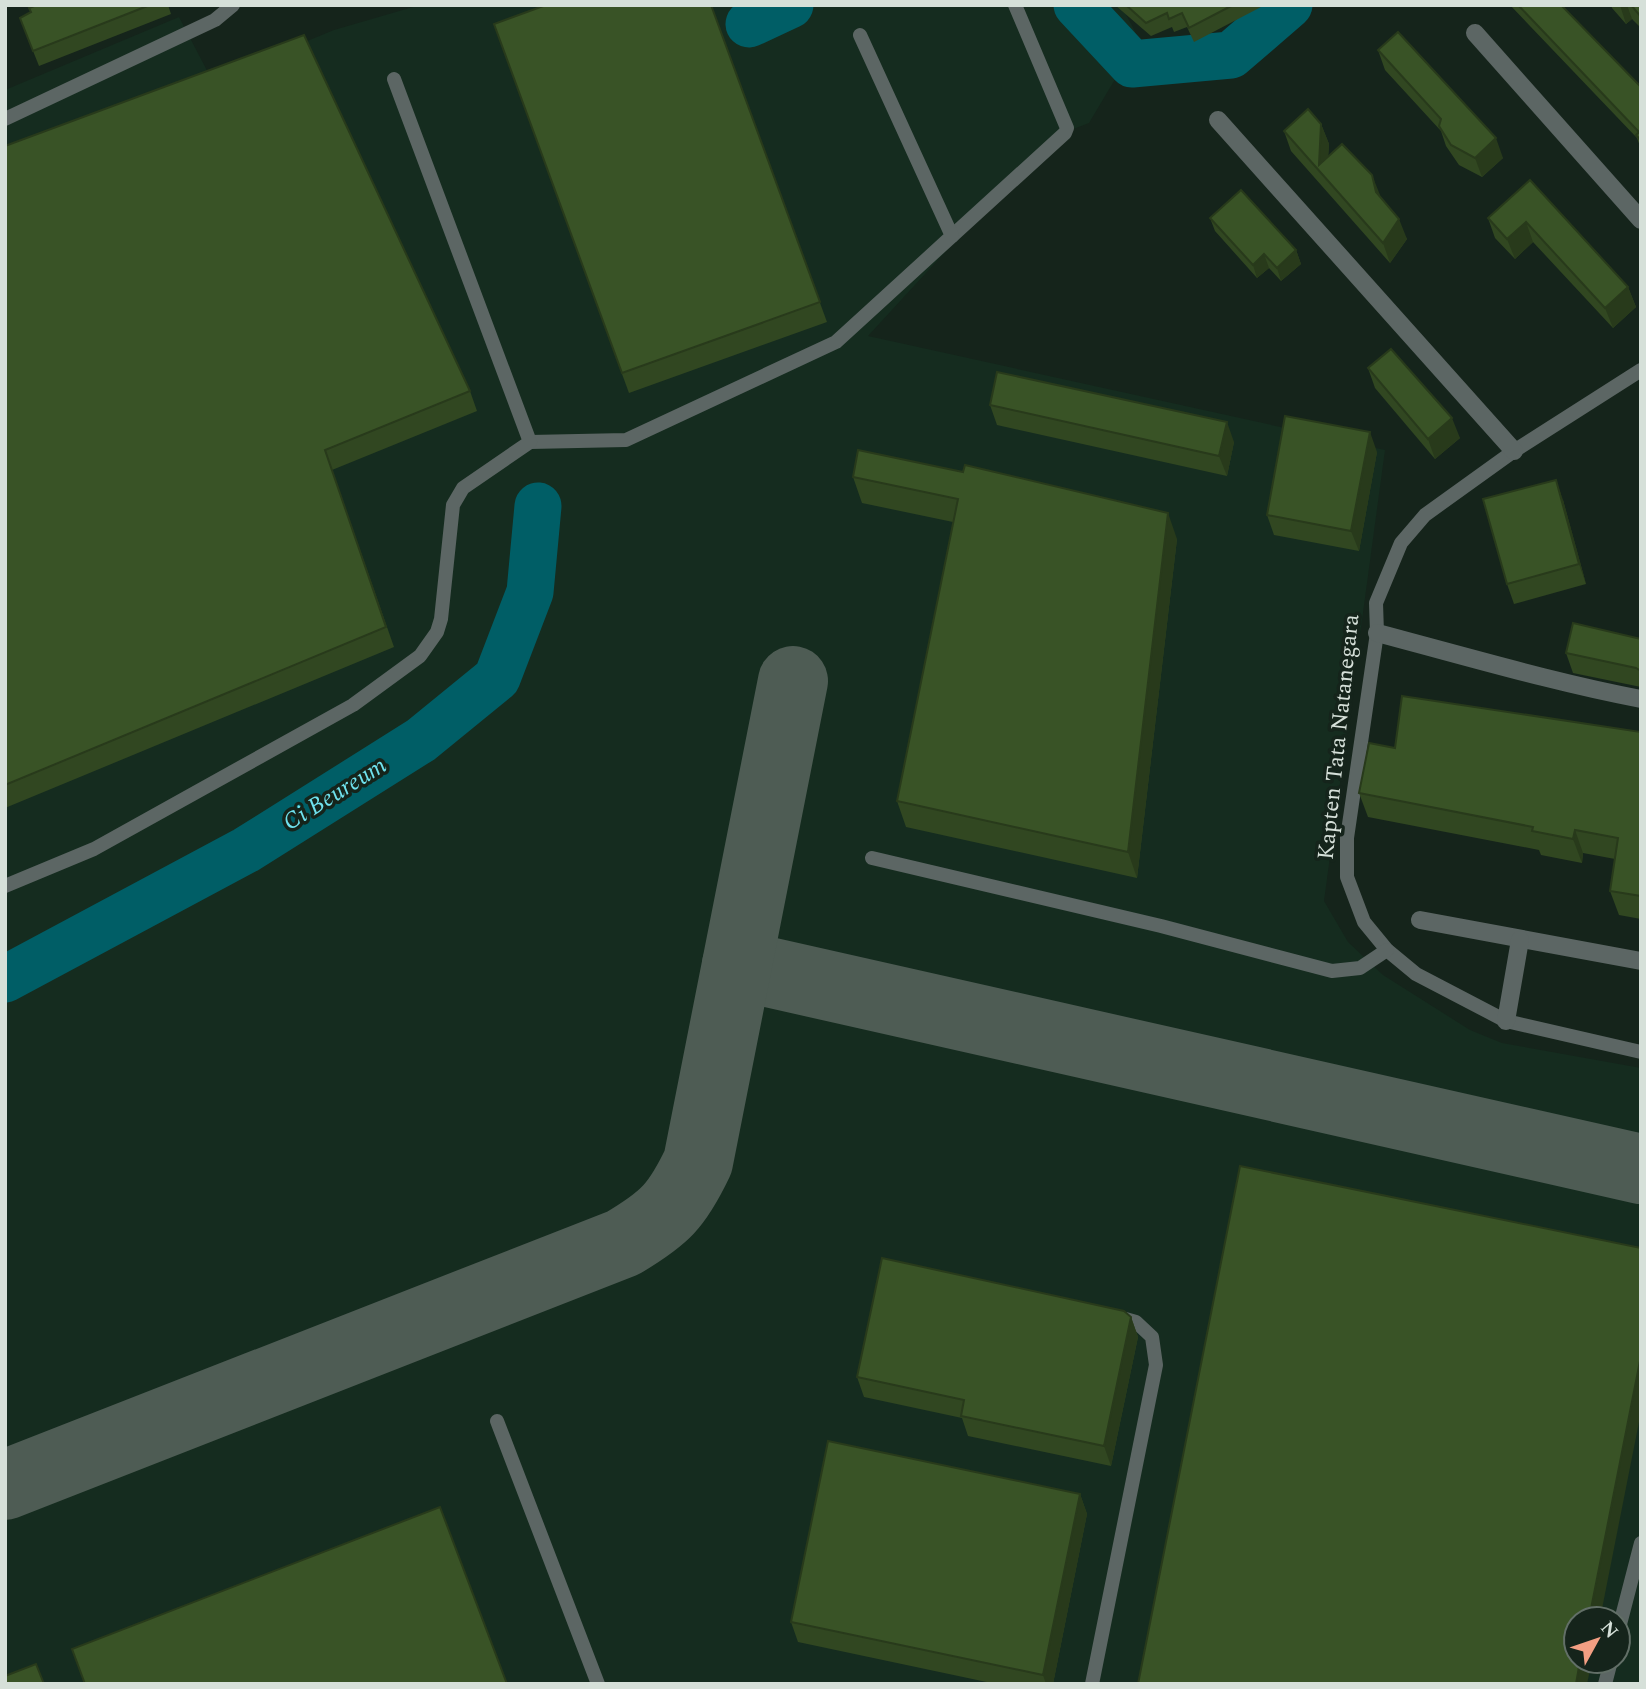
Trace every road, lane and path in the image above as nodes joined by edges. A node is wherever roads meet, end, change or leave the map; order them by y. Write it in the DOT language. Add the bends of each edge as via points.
graph roads {
  1 [pos="233,5"];
  2 [pos="1015,5"];
  3 [pos="1475,33"];
  4 [pos="860,35"];
  5 [pos="394,79"];
  6 [pos="5,119"];
  7 [pos="1218,120"];
  8 [pos="1641,220"];
  9 [pos="952,236"];
  10 [pos="1641,370"];
  11 [pos="530,442"];
  12 [pos="1514,451"];
  13 [pos="1377,633"];
  14 [pos="1641,699"];
  15 [pos="872,858"];
  16 [pos="5,886"];
  17 [pos="1420,920"];
  18 [pos="1520,940"];
  19 [pos="1387,950"];
  20 [pos="1641,961"];
  21 [pos="1506,1021"];
  22 [pos="1641,1052"];
  23 [pos="1097,1310"];
  24 [pos="497,1421"];
  25 [pos="1641,1543"];
  26 [pos="1625,1605"];
  27 [pos="598,1684"];
  28 [pos="1092,1684"];
  1 -- 6 [label="lane" via="215,20"];
  2 -- 9 [label="lane" via="1067,128"];
  3 -- 8 [label="street"];
  4 -- 9 [label="lane"];
  5 -- 11 [label="lane"];
  7 -- 12 [label="street"];
  9 -- 11 [label="lane" via="836,342 626,440"];
  10 -- 12 [label="lane, Kapten Tata Natanegara"];
  11 -- 16 [label="lane" via="463,488 453,505 441,619 420,656 353,705 141,823 94,849"];
  12 -- 13 [label="lane, Kapten Tata Natanegara" via="1425,514 1401,543 1376,603"];
  13 -- 14 [label="street" via="1564,684"];
  13 -- 19 [label="lane, Kapten Tata Natanegara" via="1347,838 1347,877 1364,922"];
  15 -- 19 [label="lane" via="1332,971 1360,968"];
  17 -- 18 [label="street"];
  18 -- 20 [label="street"];
  18 -- 21 [label="street"];
  19 -- 21 [label="lane, Kapten Tata Natanegara" via="1416,974"];
  21 -- 22 [label="lane, Kapten Tata Natanegara"];
  23 -- 28 [label="lane" via="1136,1322 1152,1337 1156,1365"];
  24 -- 27 [label="lane"];
  25 -- 26 [label="lane"];
}
